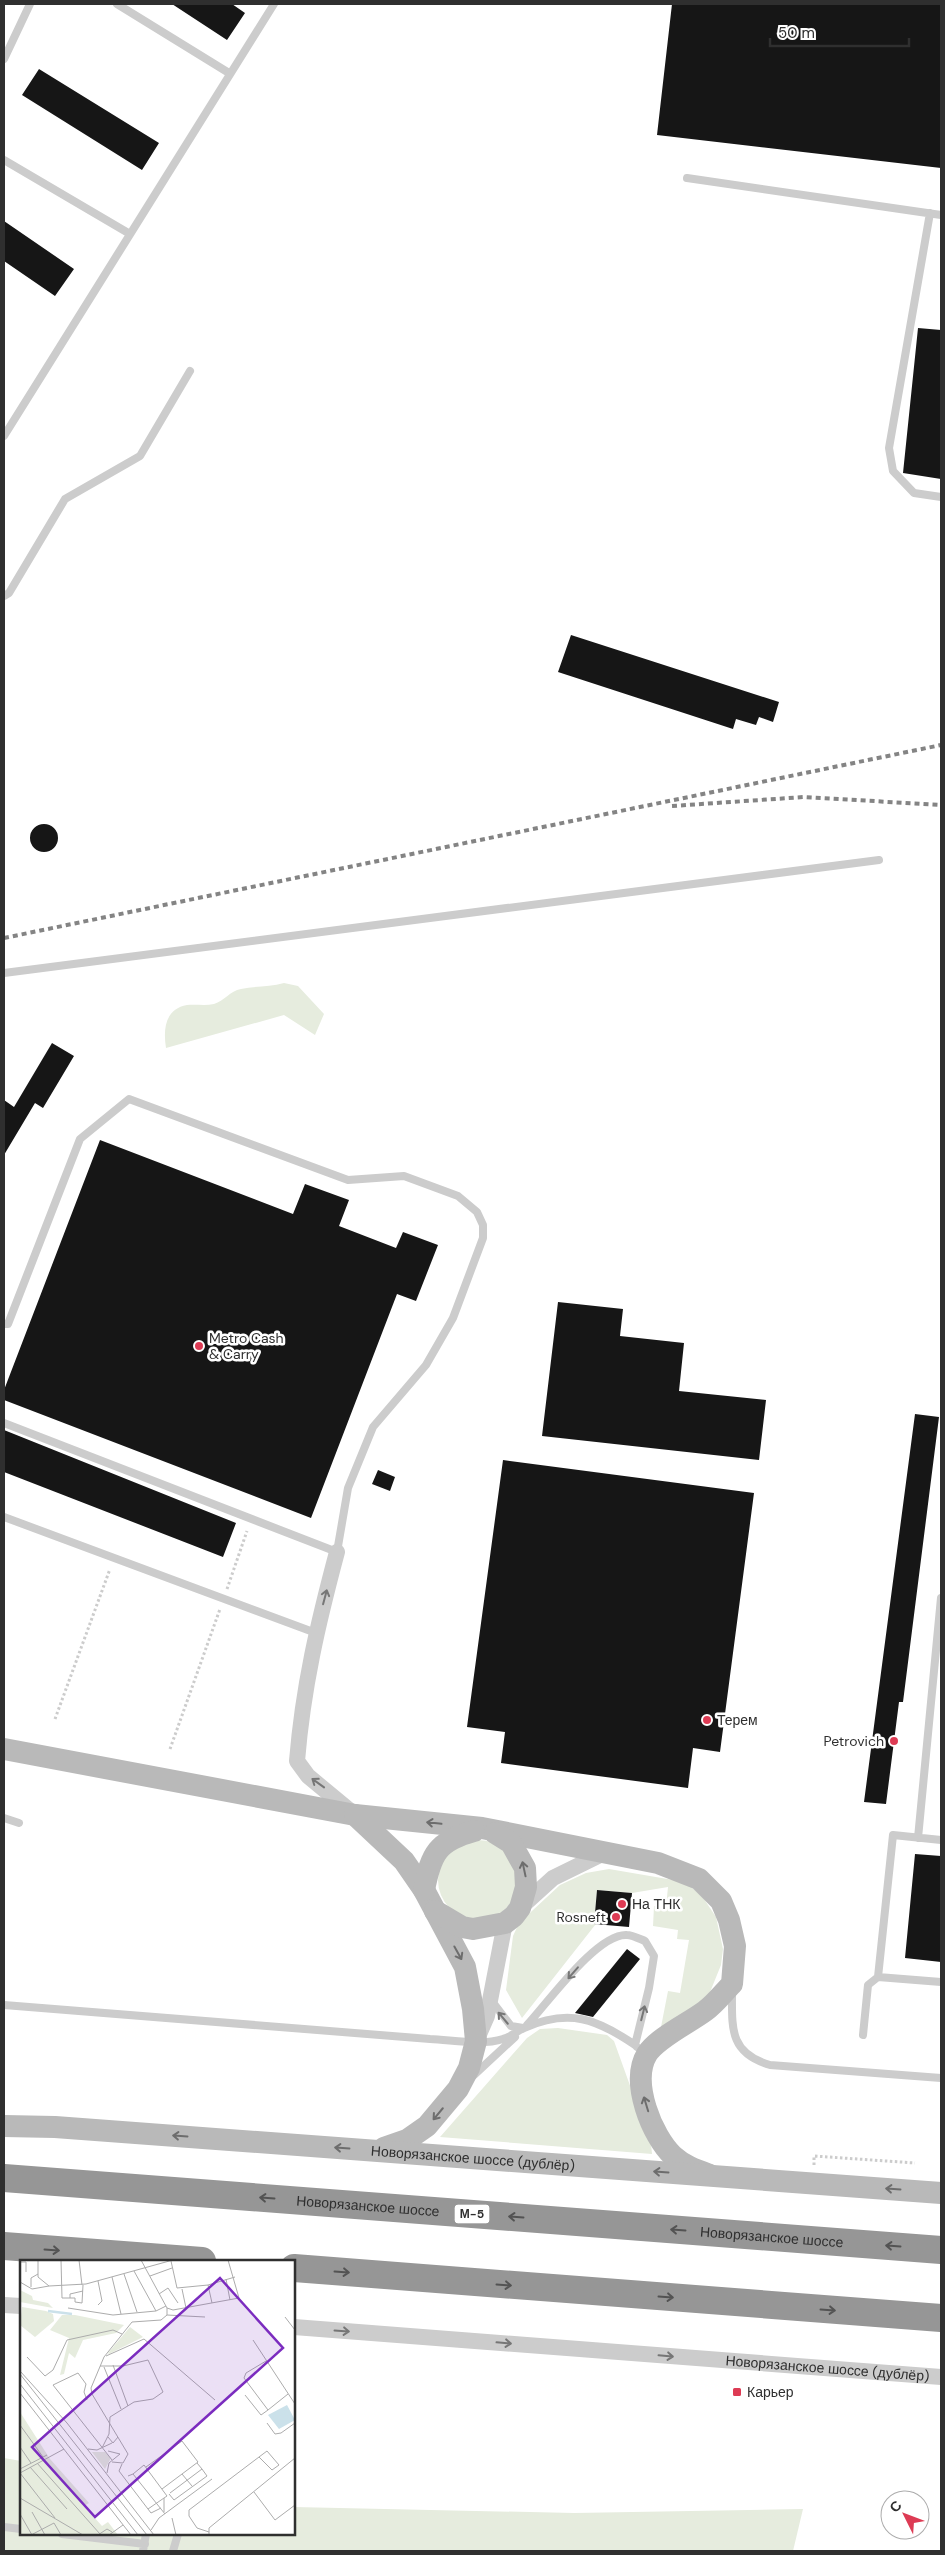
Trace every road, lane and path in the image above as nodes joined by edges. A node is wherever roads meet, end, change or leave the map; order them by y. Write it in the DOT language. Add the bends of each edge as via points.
graph roads {
  1 [pos="30,4"];
  2 [pos="116,4"];
  3 [pos="274,4"];
  4 [pos="4,59"];
  5 [pos="229,73"];
  6 [pos="4,160"];
  7 [pos="687,178"];
  8 [pos="930,213"];
  9 [pos="941,215"];
  10 [pos="130,234"];
  11 [pos="190,371"];
  12 [pos="4,436"];
  13 [pos="941,496"];
  14 [pos="4,596"];
  15 [pos="879,860"];
  16 [pos="4,973"];
  17 [pos="4,1324"];
  18 [pos="4,1423"];
  19 [pos="4,1517"];
  20 [pos="252,1519"];
  21 [pos="337,1552"];
  22 [pos="115,1556"];
  23 [pos="224,1598"];
  24 [pos="941,1598"];
  25 [pos="316,1633"];
  26 [pos="55,1719"];
  27 [pos="4,1749"];
  28 [pos="170,1749"];
  29 [pos="354,1815"];
  30 [pos="4,1818"];
  31 [pos="19,1823"];
  32 [pos="487,1830"];
  33 [pos="918,1838"];
  34 [pos="941,1840"];
  35 [pos="606,1852"];
  36 [pos="424,1890"];
  37 [pos="434,1911"];
  38 [pos="512,1916"];
  39 [pos="878,1977"];
  40 [pos="941,1982"];
  41 [pos="732,1984"];
  42 [pos="490,1998"];
  43 [pos="4,2005"];
  44 [pos="524,2028"];
  45 [pos="863,2035"];
  46 [pos="476,2041"];
  47 [pos="641,2050"];
  48 [pos="941,2078"];
  49 [pos="458,2090"];
  50 [pos="4,2126"];
  51 [pos="378,2150"];
  52 [pos="915,2163"];
  53 [pos="822,2165"];
  54 [pos="710,2175"];
  55 [pos="4,2178"];
  56 [pos="941,2193"];
  57 [pos="4,2246"];
  58 [pos="941,2250"];
  59 [pos="189,2260"];
  60 [pos="295,2268"];
  61 [pos="4,2305"];
  62 [pos="20,2306"];
  63 [pos="941,2318"];
  64 [pos="295,2328"];
  65 [pos="941,2377"];
  66 [pos="4,2527"];
  67 [pos="20,2529"];
  68 [pos="68,2535"];
  69 [pos="146,2535"];
  70 [pos="178,2535"];
  71 [pos="144,2548"];
  72 [pos="173,2551"];
  1 -- 4 [label="lane"];
  2 -- 5 [label="lane"];
  3 -- 5 [label="lane"];
  5 -- 10 [label="lane"];
  6 -- 10 [label="lane"];
  7 -- 8 [label="lane"];
  8 -- 9 [label="lane"];
  8 -- 13 [label="lane" via="889,448 893,471 914,493"];
  10 -- 12 [label="lane"];
  11 -- 14 [label="lane" via="140,456 65,499 9,593"];
  15 -- 16 [label="lane"];
  17 -- 21 [label="lane" via="8,1324 80,1138 129,1100 348,1180 404,1176 458,1196 477,1212 483,1225 483,1238 453,1318 426,1366 373,1427 348,1488"];
  18 -- 20 [label="lane"];
  19 -- 22 [label="lane"];
  20 -- 21 [label="lane"];
  20 -- 23 [label="path"];
  25 -- 21 [label="street, one-way"];
  22 -- 23 [label="lane"];
  22 -- 26 [label="path"];
  23 -- 25 [label="lane"];
  23 -- 28 [label="path"];
  24 -- 33 [label="lane"];
  29 -- 25 [label="street, one-way" via="308,1776 297,1761 302,1702"];
  27 -- 29 [label="street"];
  32 -- 29 [label="street, one-way"];
  29 -- 36 [label="street" via="404,1861"];
  30 -- 31 [label="lane"];
  32 -- 35 [label="street"];
  32 -- 36 [label="street" via="449,1839 440,1847 429,1865"];
  38 -- 32 [label="street, one-way" via="526,1887 526,1868 511,1843"];
  33 -- 34 [label="lane"];
  33 -- 39 [label="lane" via="893,1835"];
  35 -- 38 [label="street" via="553,1878"];
  35 -- 41 [label="street" via="633,1857 699,1879 722,1902 735,1946"];
  36 -- 37 [label="street"];
  37 -- 38 [label="street" via="462,1927 474,1929"];
  37 -- 46 [label="street, one-way" via="465,1967"];
  38 -- 42 [label="street"];
  39 -- 40 [label="lane"];
  39 -- 45 [label="lane" via="868,1985"];
  41 -- 47 [label="street" via="707,2010 654,2046"];
  41 -- 48 [label="lane" via="732,2028 738,2045 753,2060 770,2065"];
  44 -- 42 [label="lane, one-way" via="511,2026"];
  42 -- 46 [label="street" via="487,2016"];
  43 -- 46 [label="lane"];
  44 -- 46 [label="lane" via="504,2039"];
  44 -- 47 [label="lane" via="554,2018 581,2019 608,2026"];
  47 -- 44 [label="lane, one-way" via="654,1956 645,1941 626,1935 604,1942"];
  44 -- 49 [label="lane"];
  46 -- 49 [label="street" via="469,2068"];
  54 -- 47 [label="street, one-way" via="689,2168 674,2156 653,2128 641,2087"];
  49 -- 51 [label="street, one-way" via="427,2126 408,2140"];
  51 -- 50 [label="street, Новорязанское шоссе (дублёр), one-way"];
  54 -- 51 [label="street, Новорязанское шоссе (дублёр), one-way"];
  52 -- 53 [label="path" via="814,2156 814,2165"];
  56 -- 54 [label="street, Новорязанское шоссе (дублёр), one-way"];
  58 -- 55 [label="highway, Новорязанское шоссе / М-5, one-way"];
  57 -- 59 [label="highway, one-way"];
  60 -- 63 [label="highway, one-way"];
  61 -- 62 [label="street"];
  64 -- 65 [label="street, Новорязанское шоссе (дублёр), one-way"];
  66 -- 67 [label="lane"];
  68 -- 71 [label="lane"];
  69 -- 71 [label="lane"];
  70 -- 72 [label="lane"];
}
